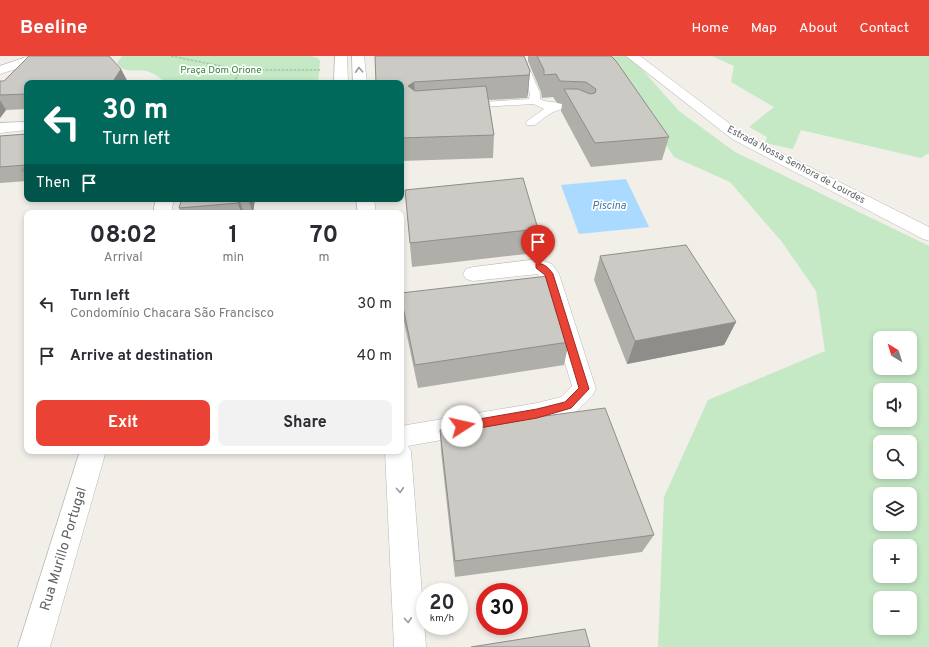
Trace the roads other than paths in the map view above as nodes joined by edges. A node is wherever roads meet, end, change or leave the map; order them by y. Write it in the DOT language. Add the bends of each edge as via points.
graph roads {
  1 [pos="42,56"];
  2 [pos="341,56"];
  3 [pos="358,56"];
  4 [pos="632,56"];
  5 [pos="519,57"];
  6 [pos="0,70"];
  7 [pos="341,76"];
  8 [pos="360,80"];
  9 [pos="533,100"];
  10 [pos="454,107"];
  11 [pos="553,107"];
  12 [pos="586,113"];
  13 [pos="24,117"];
  14 [pos="0,118"];
  15 [pos="531,123"];
  16 [pos="24,126"];
  17 [pos="0,128"];
  18 [pos="929,235"];
  19 [pos="473,274"];
  20 [pos="404,436"];
  21 [pos="92,454"];
  22 [pos="398,454"];
  23 [pos="34,647"];
  24 [pos="410,647"];
  1 -- 6 [label="street"];
  2 -- 7 [label="street"];
  8 -- 3 [label="street, one-way"];
  4 -- 18 [label="street, Estrada Nossa Senhora de Lourdes" via="737,136"];
  5 -- 9 [label="lane" via="535,93"];
  9 -- 10 [label="lane" via="523,103"];
  9 -- 11 [label="lane"];
  11 -- 12 [label="lane" via="576,107"];
  11 -- 15 [label="lane"];
  13 -- 14 [label="street"];
  16 -- 17 [label="street"];
  19 -- 20 [label="street" via="538,266 545,269 549,274 584,389 568,405 537,413"];
  21 -- 23 [label="street, Rua Murillo Portugal"];
  22 -- 24 [label="street, one-way"];
}
